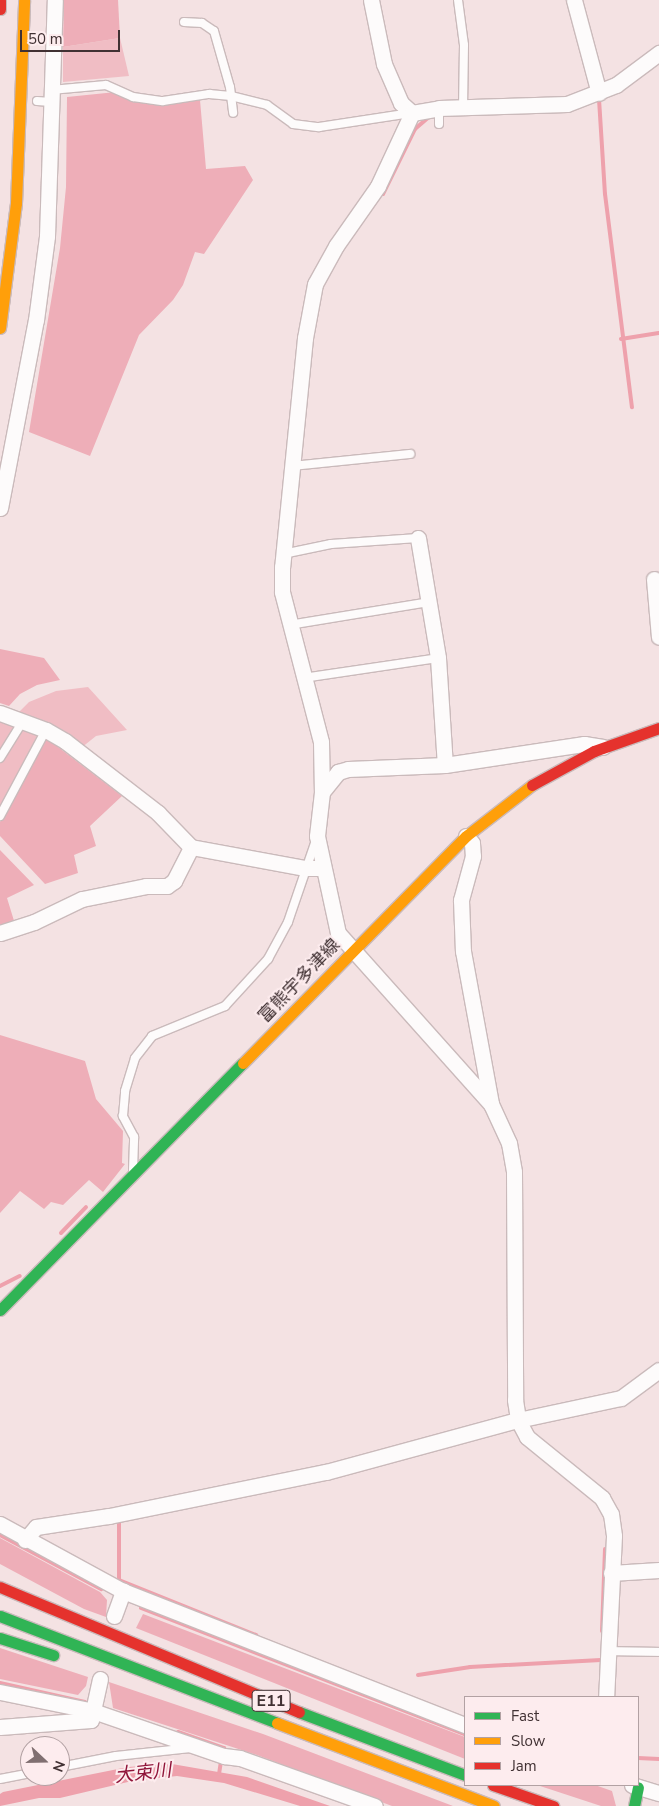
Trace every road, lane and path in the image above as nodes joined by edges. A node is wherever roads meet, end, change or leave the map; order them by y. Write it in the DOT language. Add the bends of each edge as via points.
graph roads {
  1 [pos="0,0"];
  2 [pos="24,0"];
  3 [pos="55,0"];
  4 [pos="371,0"];
  5 [pos="458,0"];
  6 [pos="574,0"];
  7 [pos="0,9"];
  8 [pos="184,22"];
  9 [pos="659,53"];
  10 [pos="599,93"];
  11 [pos="232,96"];
  12 [pos="47,98"];
  13 [pos="463,107"];
  14 [pos="439,108"];
  15 [pos="233,113"];
  16 [pos="412,113"];
  17 [pos="438,124"];
  18 [pos="3,311"];
  19 [pos="0,328"];
  20 [pos="0,342"];
  21 [pos="410,454"];
  22 [pos="291,466"];
  23 [pos="0,508"];
  24 [pos="418,538"];
  25 [pos="283,554"];
  26 [pos="654,579"];
  27 [pos="431,602"];
  28 [pos="289,625"];
  29 [pos="659,636"];
  30 [pos="438,658"];
  31 [pos="304,678"];
  32 [pos="0,713"];
  33 [pos="23,721"];
  34 [pos="659,728"];
  35 [pos="46,730"];
  36 [pos="604,747"];
  37 [pos="0,758"];
  38 [pos="445,766"];
  39 [pos="322,792"];
  40 [pos="0,816"];
  41 [pos="318,836"];
  42 [pos="466,836"];
  43 [pos="191,847"];
  44 [pos="304,868"];
  45 [pos="323,868"];
  46 [pos="0,933"];
  47 [pos="354,950"];
  48 [pos="491,1104"];
  49 [pos="132,1177"];
  50 [pos="0,1310"];
  51 [pos="659,1370"];
  52 [pos="518,1420"];
  53 [pos="0,1524"];
  54 [pos="25,1540"];
  55 [pos="659,1570"];
  56 [pos="611,1573"];
  57 [pos="9,1577"];
  58 [pos="0,1587"];
  59 [pos="123,1592"];
  60 [pos="0,1616"];
  61 [pos="114,1616"];
  62 [pos="105,1630"];
  63 [pos="0,1638"];
  64 [pos="608,1651"];
  65 [pos="659,1652"];
  66 [pos="70,1660"];
  67 [pos="106,1673"];
  68 [pos="0,1692"];
  69 [pos="606,1696"];
  70 [pos="94,1707"];
  71 [pos="269,1722"];
  72 [pos="464,1725"];
  73 [pos="0,1727"];
  74 [pos="196,1747"];
  75 [pos="70,1765"];
  76 [pos="464,1775"];
  77 [pos="20,1776"];
  78 [pos="0,1780"];
  79 [pos="496,1786"];
  80 [pos="635,1786"];
  81 [pos="659,1792"];
  82 [pos="375,1806"];
  83 [pos="494,1806"];
  84 [pos="552,1806"];
  85 [pos="634,1806"];
  1 -- 7 [label="main road"];
  2 -- 18 [label="main road" via="18,173"];
  3 -- 12 [label="street"];
  4 -- 16 [label="street" via="384,64 401,103"];
  5 -- 13 [label="lane" via="464,45"];
  6 -- 10 [label="street"];
  8 -- 11 [label="lane" via="202,22 214,31"];
  9 -- 10 [label="street" via="616,85"];
  10 -- 13 [label="street" via="567,104"];
  11 -- 12 [label="lane" via="209,94 163,101 133,97 106,85"];
  11 -- 15 [label="lane"];
  11 -- 16 [label="lane" via="267,105 293,124 319,127"];
  12 -- 23 [label="street" via="48,236 36,320"];
  13 -- 14 [label="street"];
  14 -- 16 [label="street"];
  14 -- 17 [label="lane"];
  16 -- 22 [label="street" via="378,186 336,246 315,284 305,338"];
  18 -- 19 [label="main road"];
  18 -- 20 [label="main road"];
  21 -- 22 [label="lane"];
  22 -- 25 [label="street"];
  24 -- 25 [label="lane" via="331,544"];
  24 -- 27 [label="street"];
  25 -- 28 [label="street" via="282,592"];
  26 -- 29 [label="street"];
  27 -- 28 [label="lane"];
  27 -- 30 [label="street"];
  28 -- 31 [label="street"];
  30 -- 31 [label="lane"];
  30 -- 38 [label="street"];
  31 -- 39 [label="street" via="321,742"];
  32 -- 33 [label="street"];
  33 -- 35 [label="street"];
  33 -- 37 [label="lane"];
  34 -- 36 [label="main road, 富熊宇多津線"];
  35 -- 40 [label="lane"];
  35 -- 43 [label="street" via="158,813"];
  36 -- 38 [label="street" via="584,744"];
  36 -- 42 [label="main road, 富熊宇多津線" via="541,778"];
  38 -- 39 [label="street" via="348,769 338,772"];
  39 -- 41 [label="street"];
  41 -- 44 [label="lane"];
  41 -- 45 [label="street"];
  42 -- 47 [label="main road, 富熊宇多津線"];
  42 -- 48 [label="street" via="472,843 474,856 461,900 462,951"];
  43 -- 44 [label="street"];
  43 -- 46 [label="street" via="174,881 167,886 146,886 82,899 34,922"];
  44 -- 45 [label="street"];
  44 -- 49 [label="lane" via="288,922 277,944 234,999 225,1006 152,1036 135,1058 125,1091 123,1116 134,1137"];
  45 -- 47 [label="street" via="338,933"];
  47 -- 48 [label="street"];
  47 -- 49 [label="main road, 富熊宇多津線"];
  48 -- 52 [label="street" via="510,1142 514,1172 515,1400"];
  49 -- 50 [label="main road, 富熊宇多津線"];
  51 -- 52 [label="street" via="621,1398"];
  52 -- 54 [label="street" via="326,1472 109,1516 36,1527"];
  52 -- 56 [label="street" via="540,1449 602,1498 611,1514"];
  53 -- 54 [label="street"];
  54 -- 59 [label="street"];
  55 -- 56 [label="street"];
  56 -- 64 [label="street"];
  57 -- 62 [label="main road"];
  58 -- 62 [label="main road"];
  59 -- 61 [label="street"];
  59 -- 72 [label="street"];
  60 -- 71 [label="main road, E11"];
  62 -- 76 [label="main road, E11" via="276,1703"];
  63 -- 66 [label="main road"];
  64 -- 65 [label="lane"];
  64 -- 69 [label="street"];
  67 -- 70 [label="street"];
  67 -- 71 [label="main road"];
  68 -- 70 [label="street"];
  70 -- 73 [label="street" via="91,1720"];
  70 -- 74 [label="street"];
  71 -- 83 [label="main road, E11"];
  74 -- 75 [label="lane"];
  74 -- 82 [label="street" via="240,1758"];
  77 -- 78 [label="lane"];
  79 -- 84 [label="main road"];
  80 -- 81 [label="street"];
  80 -- 85 [label="main road"];
}
